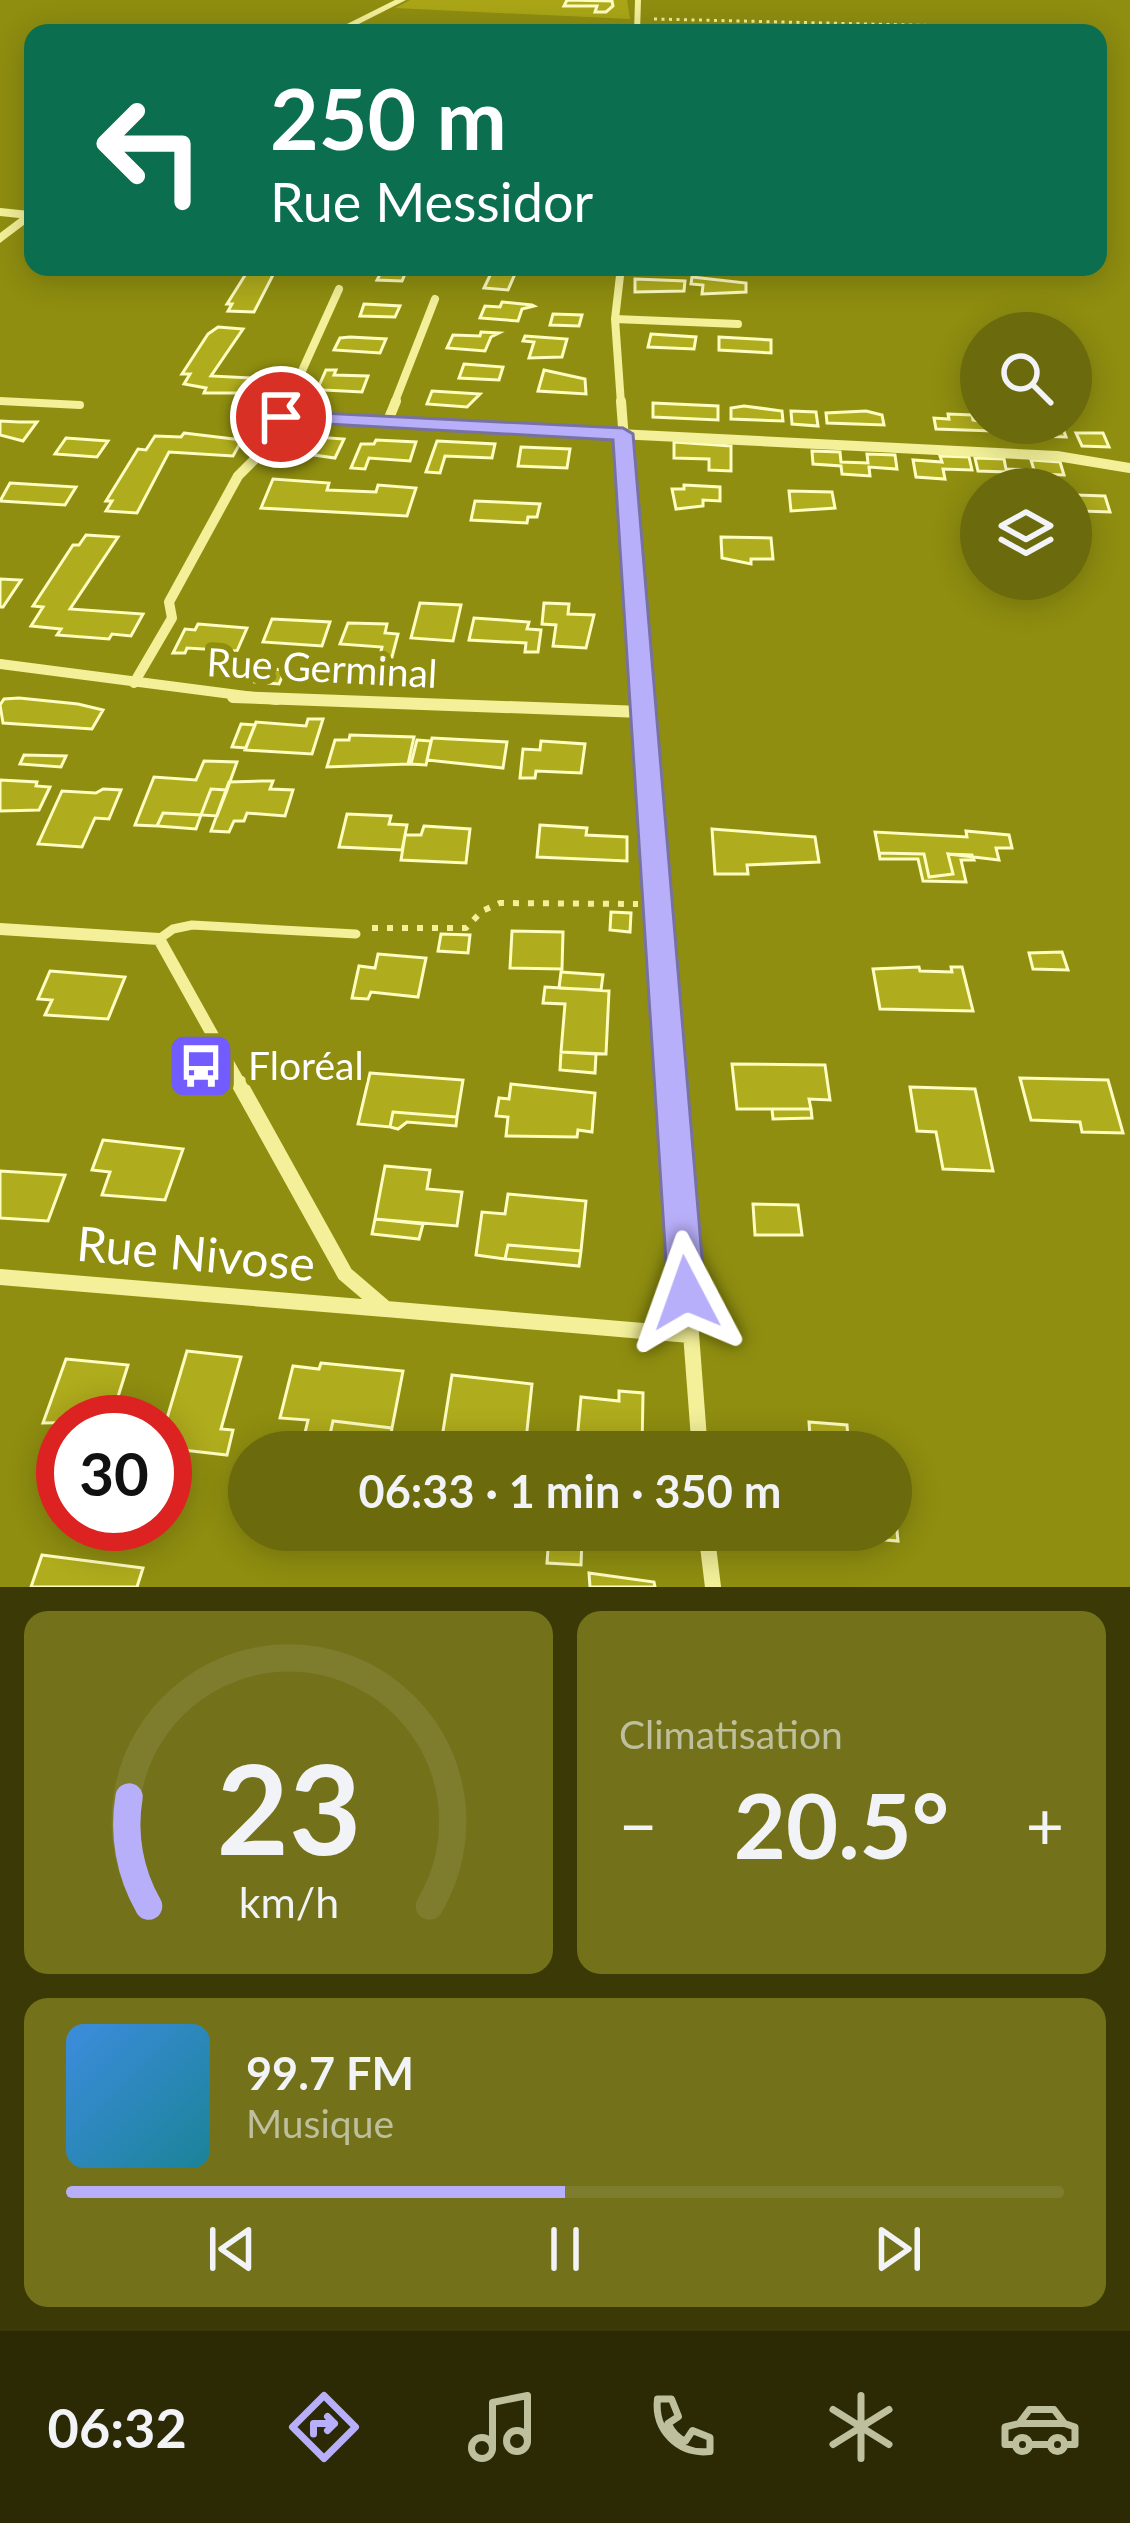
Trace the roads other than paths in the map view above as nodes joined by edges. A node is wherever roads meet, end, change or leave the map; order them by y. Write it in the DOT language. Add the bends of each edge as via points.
graph roads {
  1 [pos="402,0"];
  2 [pos="353,24"];
  3 [pos="24,220"];
  4 [pos="0,239"];
  5 [pos="620,276"];
  6 [pos="339,289"];
  7 [pos="435,299"];
  8 [pos="614,319"];
  9 [pos="739,324"];
  10 [pos="0,400"];
  11 [pos="80,406"];
  12 [pos="281,417"];
  13 [pos="387,423"];
  14 [pos="623,434"];
  15 [pos="1130,468"];
  16 [pos="0,664"];
  17 [pos="134,683"];
  18 [pos="642,712"];
  19 [pos="0,929"];
  20 [pos="356,934"];
  21 [pos="159,939"];
  22 [pos="0,1277"];
  23 [pos="386,1309"];
  24 [pos="690,1335"];
  25 [pos="698,1431"];
  26 [pos="709,1551"];
  27 [pos="713,1587"];
  1 -- 2 [label="street"];
  3 -- 4 [label="street"];
  5 -- 8 [label="street"];
  6 -- 12 [label="street"];
  7 -- 13 [label="street"];
  8 -- 9 [label="street"];
  8 -- 14 [label="street"];
  10 -- 11 [label="lane"];
  12 -- 13 [label="street"];
  12 -- 17 [label="street" via="215,518"];
  13 -- 14 [label="street"];
  14 -- 15 [label="street" via="1057,456"];
  14 -- 18 [label="street"];
  16 -- 17 [label="street, Rue Germinal"];
  17 -- 18 [label="street, Rue Germinal" via="247,699"];
  18 -- 24 [label="street"];
  19 -- 21 [label="street"];
  20 -- 21 [label="lane" via="192,925"];
  21 -- 23 [label="street" via="345,1274"];
  22 -- 23 [label="street, Rue Nivose"];
  23 -- 24 [label="street, Rue Nivose"];
  24 -- 25 [label="street"];
  26 -- 27 [label="street"];
}
